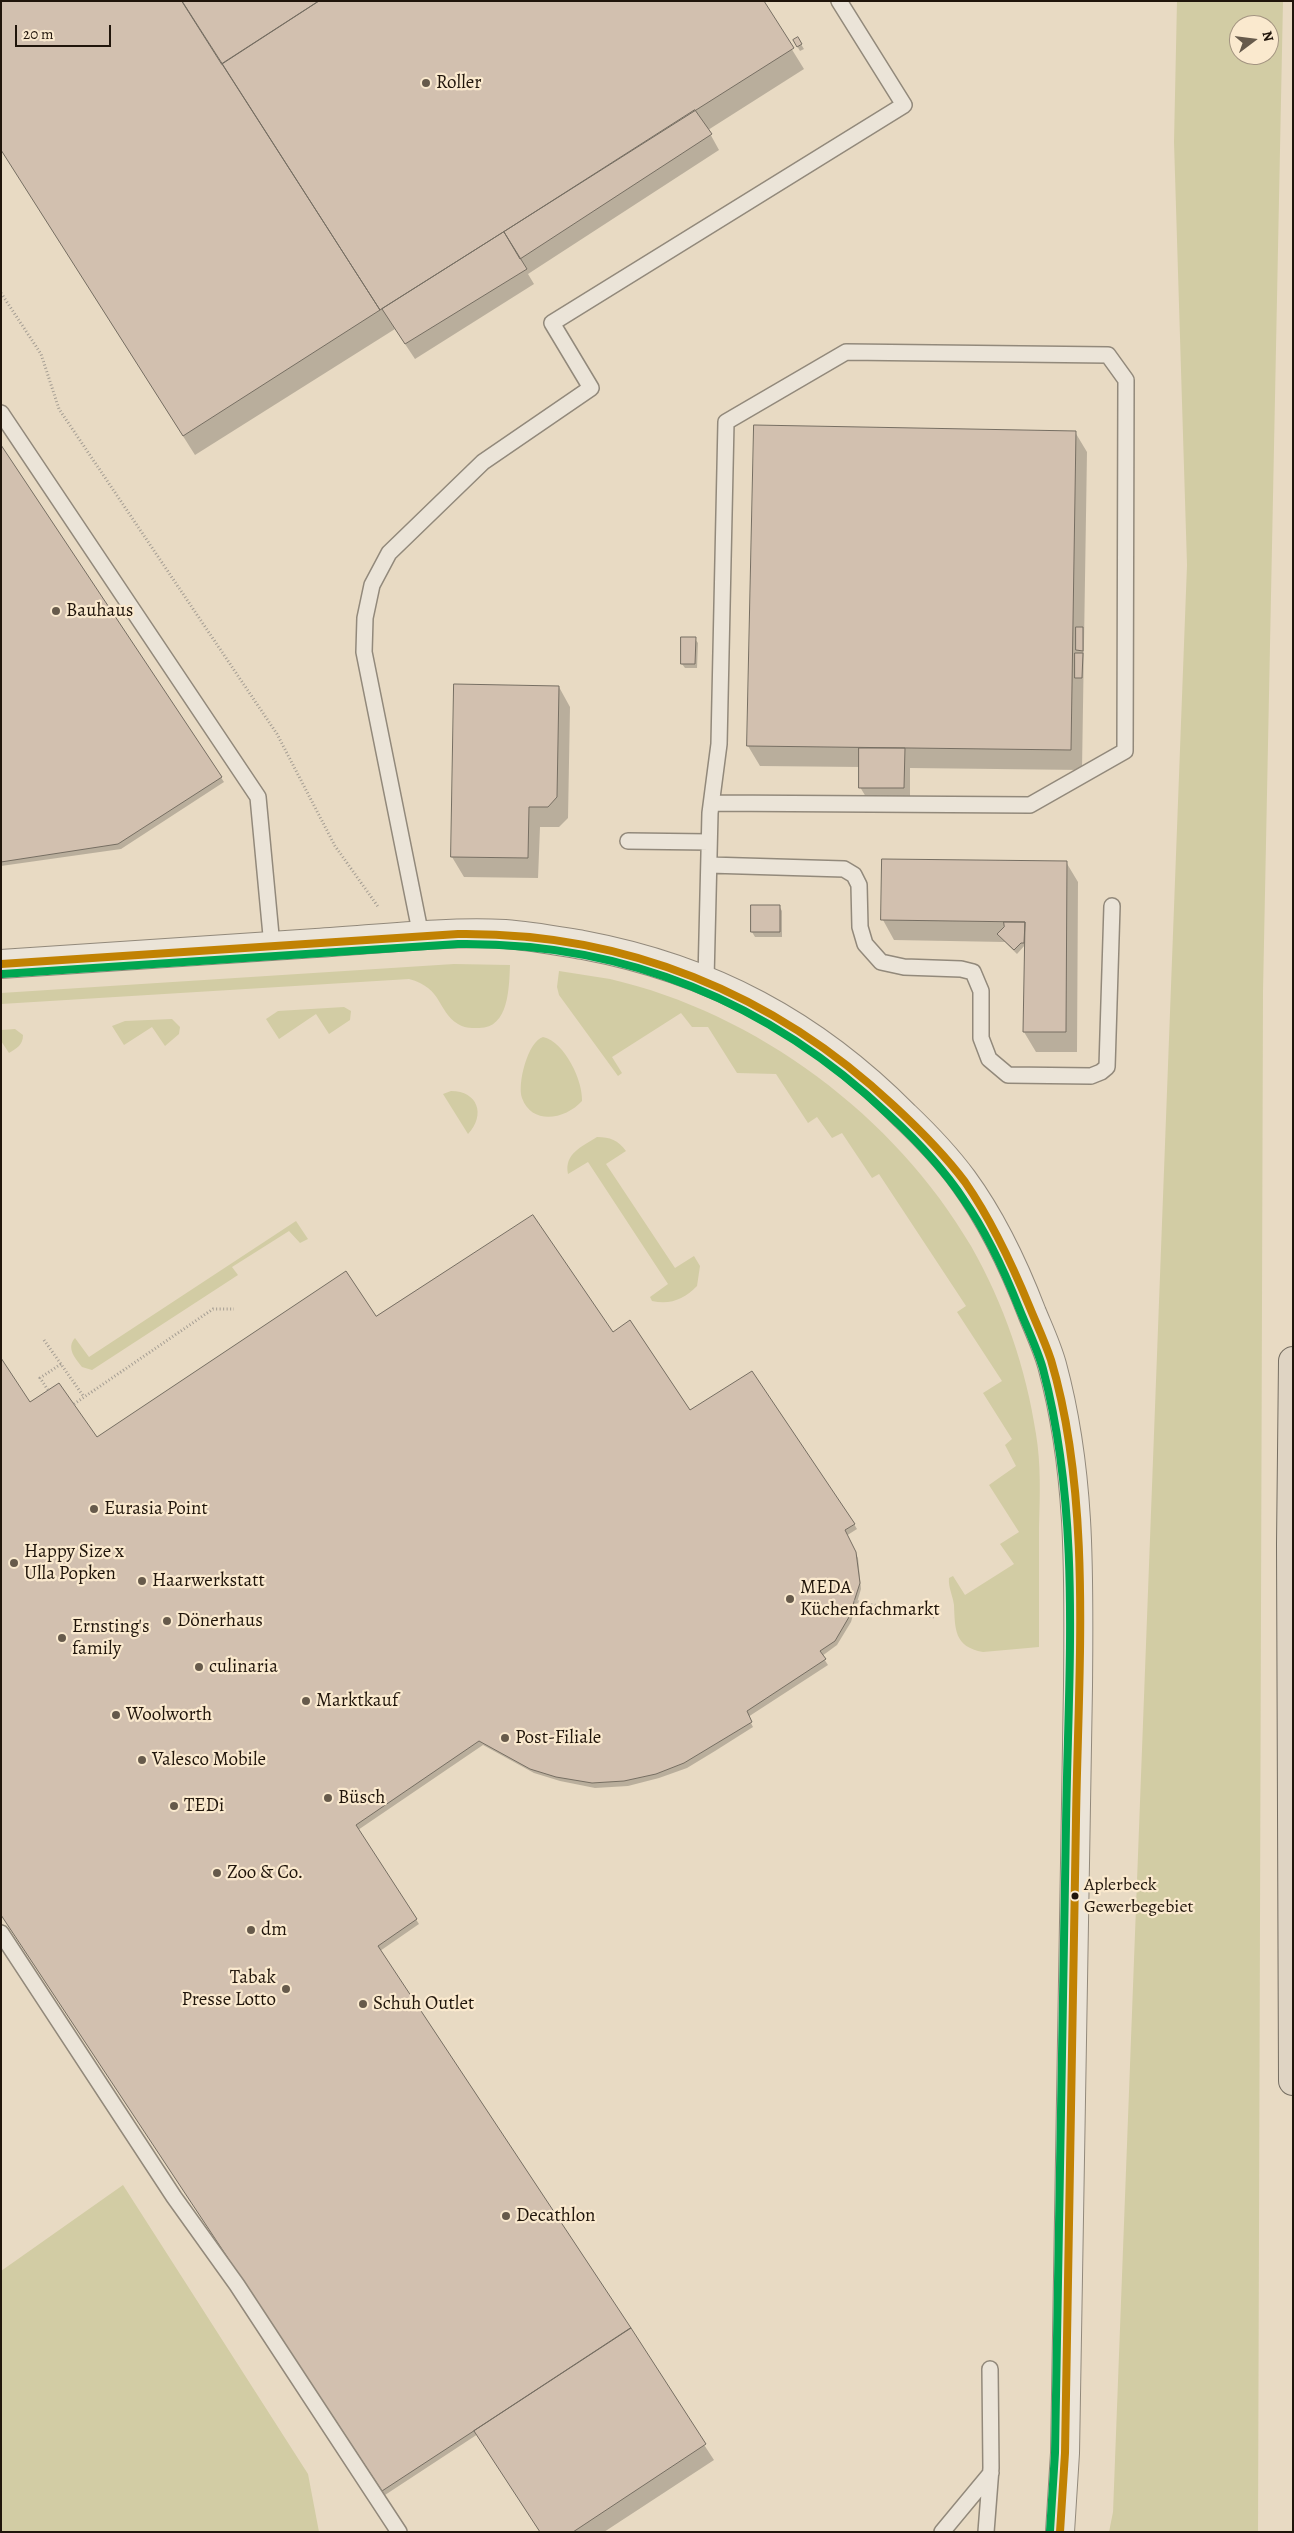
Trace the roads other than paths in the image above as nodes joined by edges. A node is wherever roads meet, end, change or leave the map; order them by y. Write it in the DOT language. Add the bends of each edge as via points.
graph roads {
  1 [pos="839,1"];
  2 [pos="1,413"];
  3 [pos="712,802"];
  4 [pos="628,841"];
  5 [pos="709,842"];
  6 [pos="709,864"];
  7 [pos="1112,906"];
  8 [pos="412,937"];
  9 [pos="272,946"];
  10 [pos="1,964"];
  11 [pos="706,979"];
  12 [pos="1293,1362"];
  13 [pos="1,1933"];
  14 [pos="1293,2081"];
  15 [pos="990,2369"];
  16 [pos="991,2473"];
  17 [pos="399,2532"];
  18 [pos="942,2532"];
  19 [pos="986,2532"];
  20 [pos="1060,2532"];
  1 -- 8 [label="lane" via="904,105 552,323 591,388 483,462 389,553 372,585 365,618 364,652 390,780"];
  2 -- 9 [label="lane" via="258,797"];
  3 -- 3 [label="lane" via="719,744 726,422 846,352 1108,356 1126,380 1125,751 1030,805"];
  3 -- 5 [label="lane"];
  4 -- 5 [label="lane"];
  5 -- 6 [label="lane"];
  6 -- 7 [label="lane" via="844,869 854,875 858,885 863,938 881,962 973,972 981,991 981,1038 989,1059 1008,1076 1091,1076 1107,1066"];
  6 -- 11 [label="lane"];
  8 -- 9 [label="street"];
  8 -- 11 [label="street" via="503,934 543,938 604,949"];
  9 -- 10 [label="street"];
  11 -- 20 [label="street" via="793,1024 843,1059 877,1087 963,1180 1013,1263 1051,1361 1067,1430 1080,1564 1065,2453"];
  12 -- 14 [label="highway"];
  13 -- 17 [label="lane"];
  15 -- 16 [label="lane"];
  16 -- 18 [label="lane"];
  16 -- 19 [label="lane"];
}
